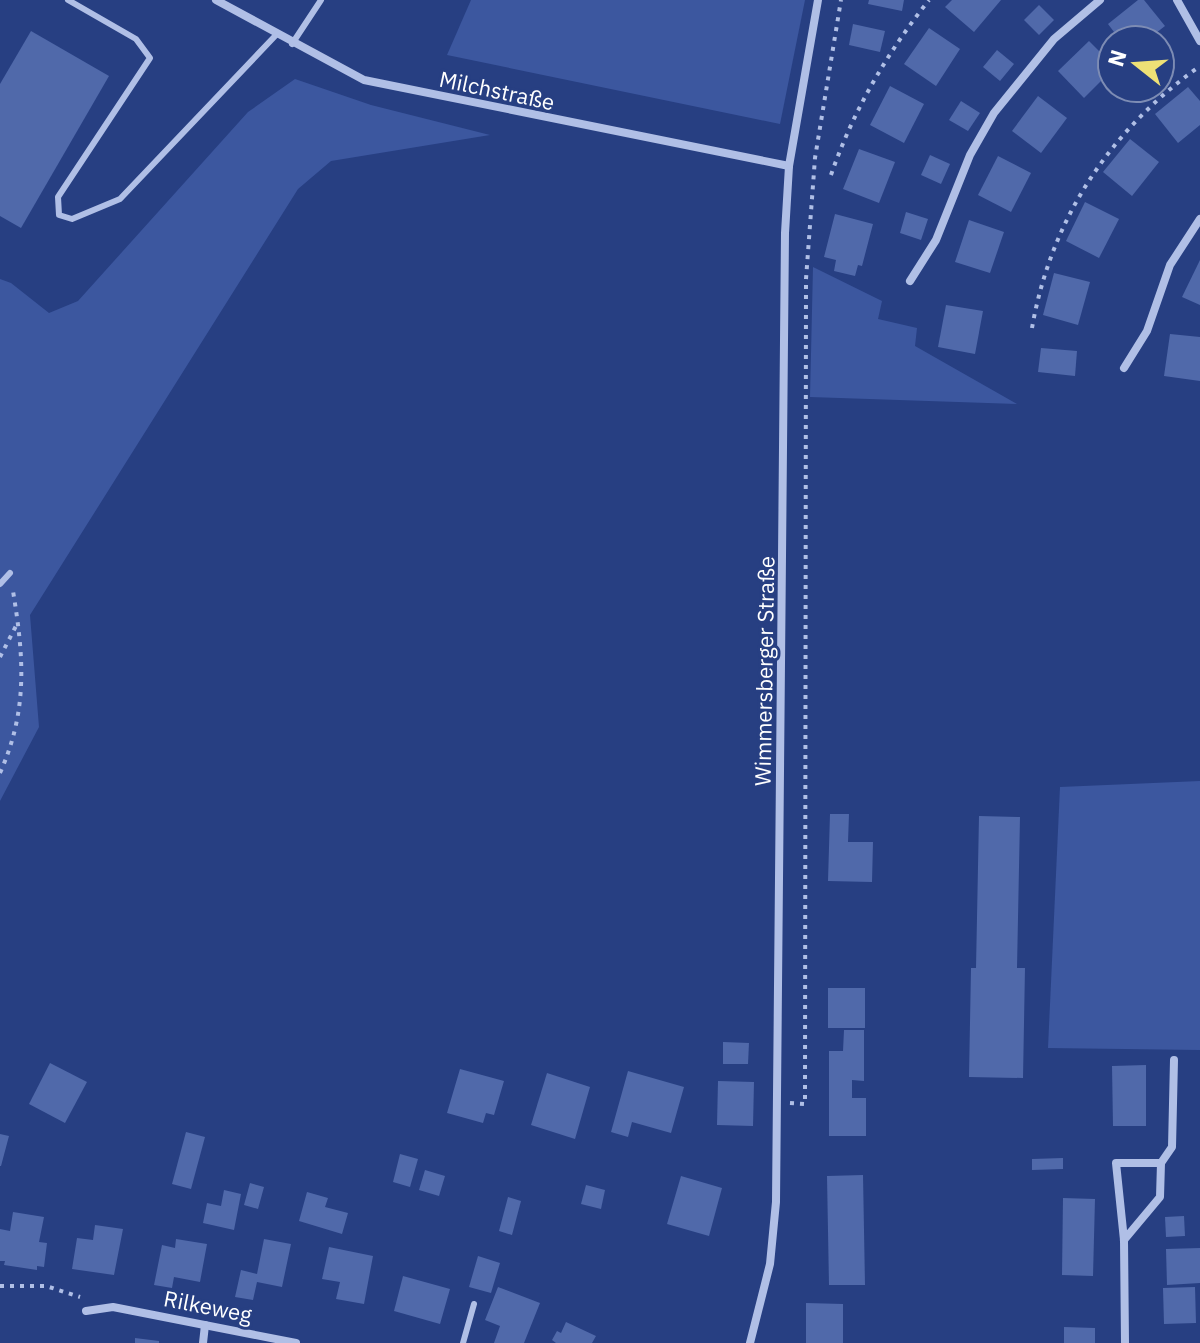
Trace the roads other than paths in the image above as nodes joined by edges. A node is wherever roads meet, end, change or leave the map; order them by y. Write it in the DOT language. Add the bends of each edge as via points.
graph roads {
  1 [pos="68,0"];
  2 [pos="216,0"];
  3 [pos="321,0"];
  4 [pos="818,0"];
  5 [pos="1100,0"];
  6 [pos="1177,0"];
  7 [pos="276,35"];
  8 [pos="1200,41"];
  9 [pos="292,44"];
  10 [pos="789,166"];
  11 [pos="1200,219"];
  12 [pos="910,281"];
  13 [pos="1124,368"];
  14 [pos="10,573"];
  15 [pos="0,584"];
  16 [pos="1174,1060"];
  17 [pos="1161,1163"];
  18 [pos="1124,1240"];
  19 [pos="474,1304"];
  20 [pos="86,1311"];
  21 [pos="205,1325"];
  22 [pos="203,1343"];
  23 [pos="296,1343"];
  24 [pos="463,1343"];
  25 [pos="750,1343"];
  26 [pos="1125,1343"];
  1 -- 7 [label="lane" via="136,39 150,58 58,197 59,215 72,219 120,199"];
  2 -- 7 [label="street, Milchstraße"];
  3 -- 9 [label="lane"];
  4 -- 10 [label="street, Wimmersberger Straße"];
  5 -- 12 [label="street" via="1054,39 994,113 970,155 936,240"];
  6 -- 8 [label="street"];
  7 -- 9 [label="street, Milchstraße"];
  9 -- 10 [label="street, Milchstraße" via="364,80"];
  10 -- 25 [label="street, Wimmersberger Straße" via="778,1103 770,1264"];
  11 -- 13 [label="street" via="1170,265 1147,331"];
  14 -- 15 [label="lane"];
  16 -- 17 [label="street" via="1172,1147"];
  17 -- 18 [label="street" via="1160,1197"];
  17 -- 18 [label="street" via="1116,1163"];
  18 -- 26 [label="street"];
  19 -- 24 [label="lane"];
  20 -- 21 [label="street, Rilkeweg" via="113,1307"];
  21 -- 22 [label="street"];
  21 -- 23 [label="street, Rilkeweg"];
}
